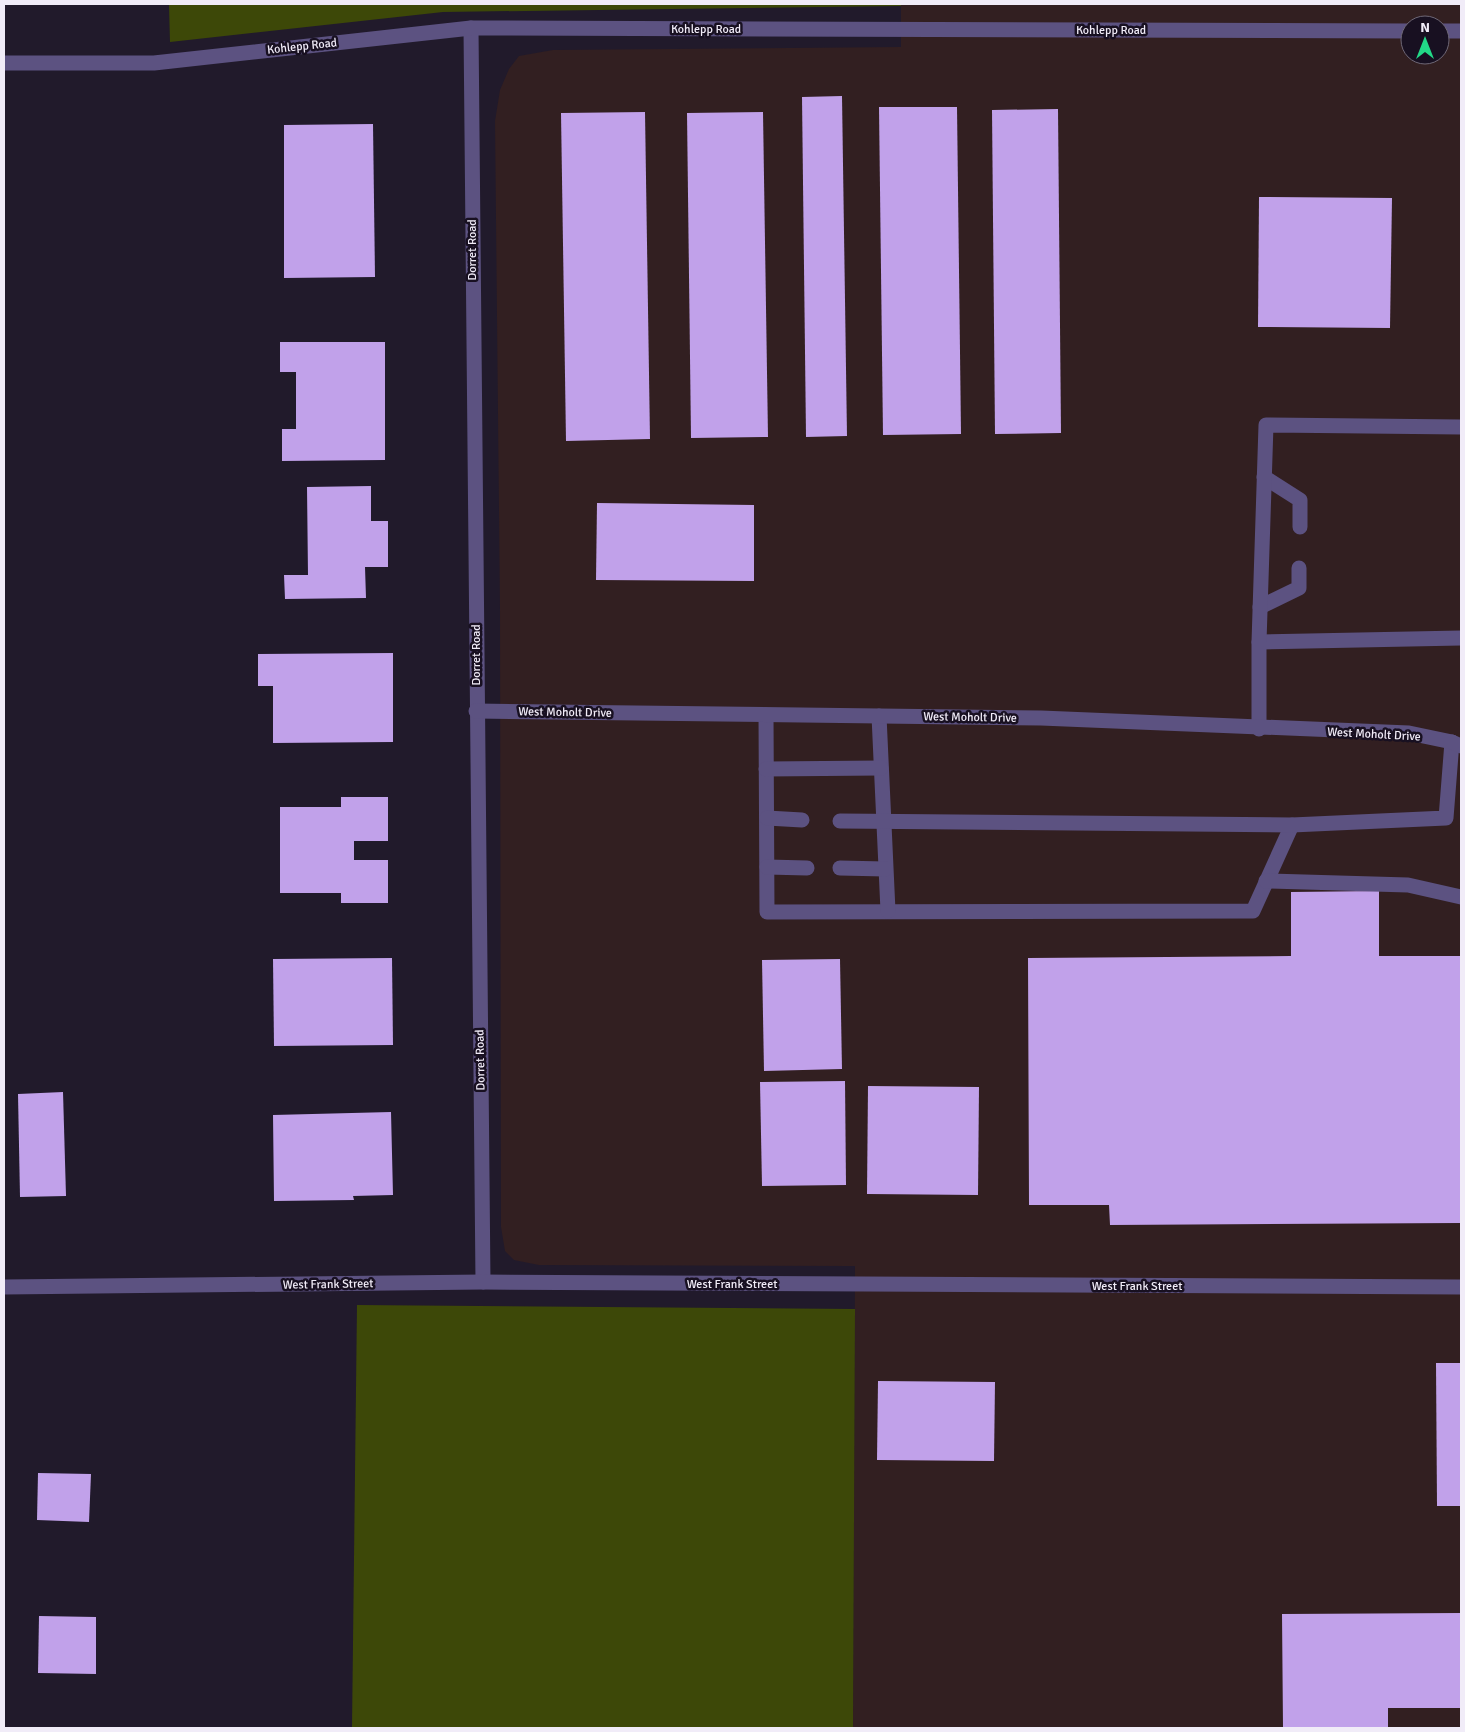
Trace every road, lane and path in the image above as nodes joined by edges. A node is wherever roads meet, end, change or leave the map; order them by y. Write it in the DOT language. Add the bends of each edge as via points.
graph roads {
  1 [pos="471,28"];
  2 [pos="1400,31"];
  3 [pos="4,63"];
  4 [pos="1461,426"];
  5 [pos="1264,477"];
  6 [pos="1300,527"];
  7 [pos="1299,568"];
  8 [pos="1260,607"];
  9 [pos="1461,638"];
  10 [pos="1259,642"];
  11 [pos="476,711"];
  12 [pos="766,714"];
  13 [pos="879,716"];
  14 [pos="1259,729"];
  15 [pos="1456,744"];
  16 [pos="882,768"];
  17 [pos="766,769"];
  18 [pos="767,818"];
  19 [pos="802,820"];
  20 [pos="840,821"];
  21 [pos="883,821"];
  22 [pos="1292,825"];
  23 [pos="767,867"];
  24 [pos="807,868"];
  25 [pos="840,868"];
  26 [pos="885,869"];
  27 [pos="1266,881"];
  28 [pos="1461,897"];
  29 [pos="888,911"];
  30 [pos="483,1282"];
  31 [pos="4,1287"];
  32 [pos="1461,1288"];
  1 -- 2 [label="street, Kohlepp Road"];
  1 -- 3 [label="street, Kohlepp Road" via="154,63"];
  1 -- 11 [label="street, Dorret Road"];
  4 -- 5 [label="street" via="1266,425"];
  5 -- 6 [label="street" via="1300,500"];
  5 -- 8 [label="street"];
  7 -- 8 [label="street" via="1299,588"];
  8 -- 10 [label="street"];
  9 -- 10 [label="street"];
  10 -- 14 [label="street"];
  11 -- 12 [label="street, West Moholt Drive"];
  11 -- 30 [label="street, Dorret Road"];
  12 -- 13 [label="street, West Moholt Drive"];
  12 -- 17 [label="street"];
  13 -- 14 [label="street, West Moholt Drive" via="1041,718"];
  13 -- 16 [label="street"];
  14 -- 15 [label="street, West Moholt Drive" via="1409,734"];
  15 -- 22 [label="street" via="1446,818"];
  16 -- 17 [label="street"];
  16 -- 21 [label="street"];
  17 -- 18 [label="street"];
  18 -- 19 [label="street"];
  18 -- 23 [label="street"];
  20 -- 21 [label="street"];
  21 -- 22 [label="street"];
  21 -- 26 [label="street"];
  22 -- 27 [label="street"];
  23 -- 24 [label="street"];
  23 -- 29 [label="street" via="767,912"];
  25 -- 26 [label="street"];
  26 -- 29 [label="street"];
  27 -- 28 [label="street" via="1408,885"];
  27 -- 29 [label="street" via="1253,911"];
  30 -- 31 [label="street, West Frank Street"];
  30 -- 32 [label="street, West Frank Street"];
}
